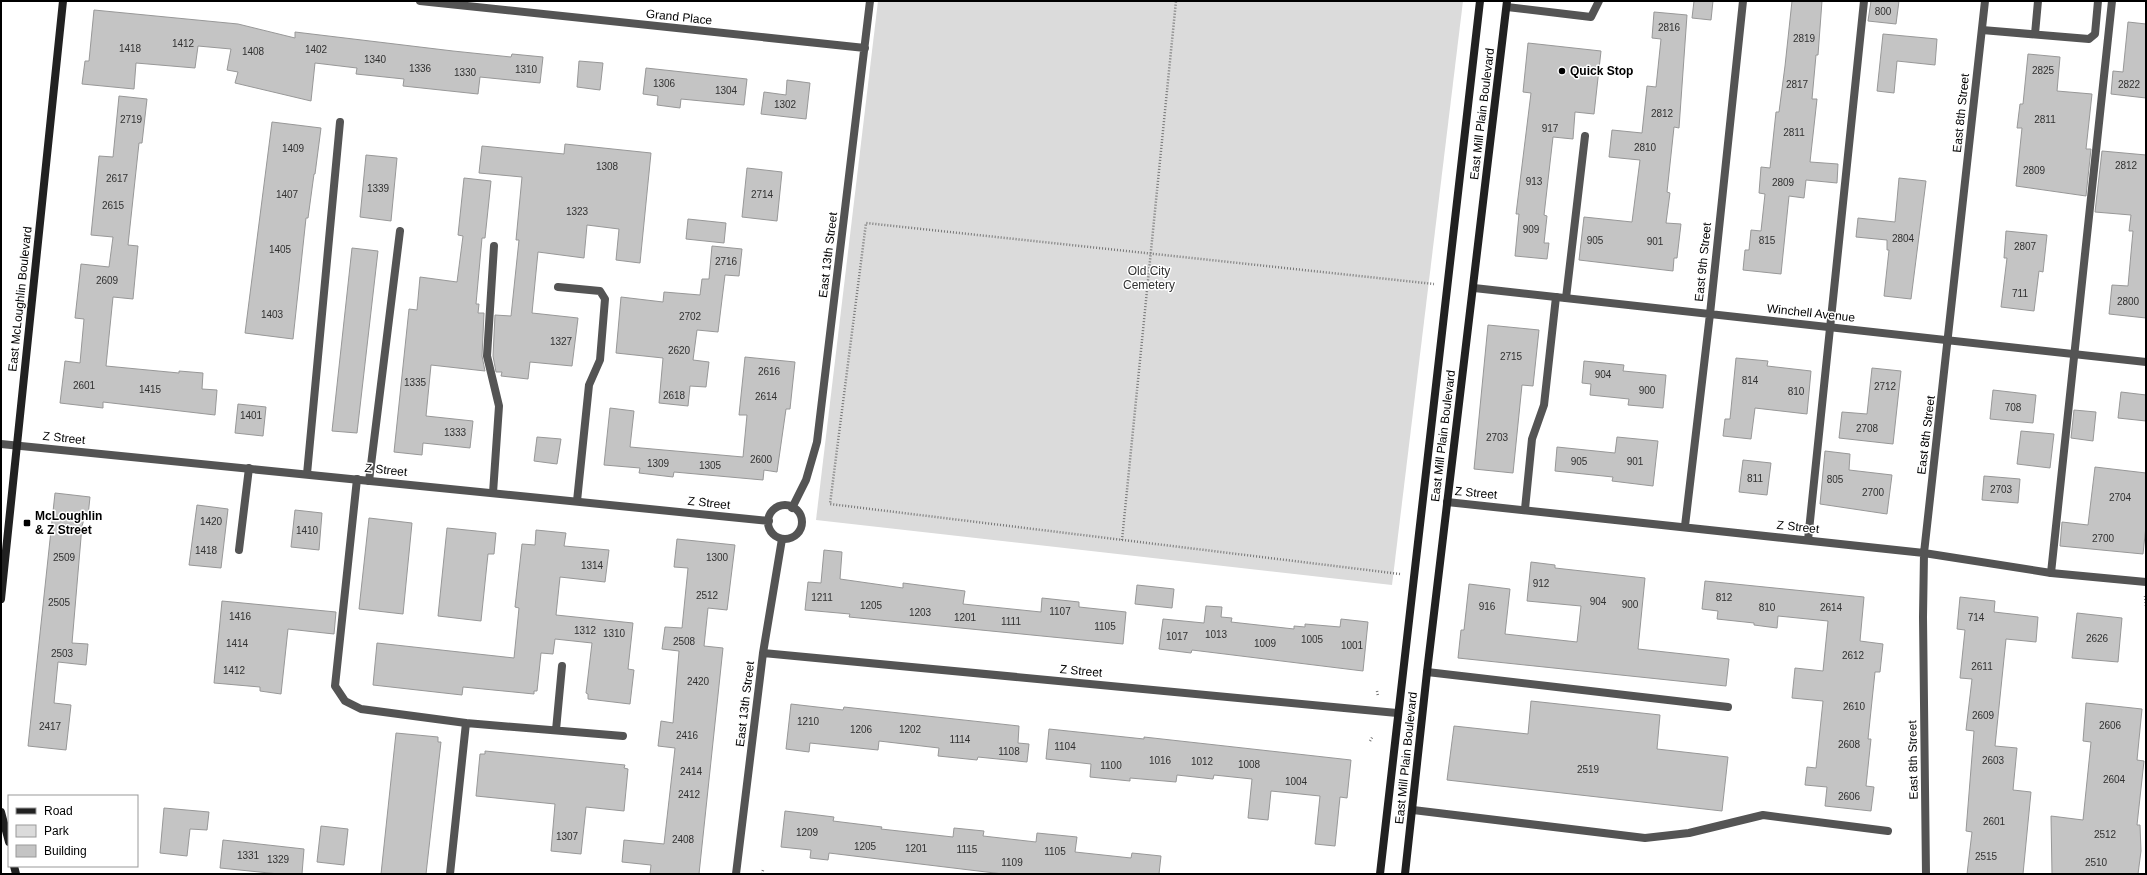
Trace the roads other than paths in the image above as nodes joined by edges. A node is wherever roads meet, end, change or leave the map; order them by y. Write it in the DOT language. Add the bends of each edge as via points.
graph roads {
  1 [pos="63,1"];
  2 [pos="420,1"];
  3 [pos="870,1"];
  4 [pos="1480,1"];
  5 [pos="1598,1"];
  6 [pos="1743,1"];
  7 [pos="1864,1"];
  8 [pos="1985,1"];
  9 [pos="2038,1"];
  10 [pos="2098,1"];
  11 [pos="2112,1"];
  12 [pos="1507,4"];
  13 [pos="1982,30"];
  14 [pos="2035,34"];
  15 [pos="865,48"];
  16 [pos="340,122"];
  17 [pos="1585,136"];
  18 [pos="400,231"];
  19 [pos="494,246"];
  20 [pos="558,287"];
  21 [pos="1474,288"];
  22 [pos="1556,297"];
  23 [pos="1566,298"];
  24 [pos="1710,314"];
  25 [pos="1830,327"];
  26 [pos="1948,340"];
  27 [pos="2073,354"];
  28 [pos="2146,362"];
  29 [pos="1,444"];
  30 [pos="18,446"];
  31 [pos="249,468"];
  32 [pos="307,474"];
  33 [pos="357,479"];
  34 [pos="369,480"];
  35 [pos="493,493"];
  36 [pos="577,501"];
  37 [pos="1447,502"];
  38 [pos="792,508"];
  39 [pos="1525,509"];
  40 [pos="769,521"];
  41 [pos="1685,526"];
  42 [pos="782,539"];
  43 [pos="1808,540"];
  44 [pos="239,550"];
  45 [pos="1924,553"];
  46 [pos="2051,573"];
  47 [pos="2146,582"];
  48 [pos="1,600"];
  49 [pos="763,653"];
  50 [pos="562,666"];
  51 [pos="1427,672"];
  52 [pos="1728,707"];
  53 [pos="1397,713"];
  54 [pos="466,723"];
  55 [pos="556,730"];
  56 [pos="623,736"];
  57 [pos="1412,810"];
  58 [pos="1,812"];
  59 [pos="1888,831"];
  60 [pos="8,838"];
  61 [pos="450,874"];
  62 [pos="736,874"];
  63 [pos="1380,874"];
  64 [pos="1405,874"];
  65 [pos="1926,874"];
  1 -- 30 [label="main road, East McLoughlin Boulevard"];
  2 -- 15 [label="street, Grand Place"];
  3 -- 15 [label="street, East 13th Street"];
  4 -- 53 [label="main road, East Mill Plain Boulevard"];
  5 -- 12 [label="street" via="1592,17"];
  6 -- 24 [label="street, East 9th Street"];
  7 -- 25 [label="street"];
  8 -- 13 [label="street, East 8th Street"];
  9 -- 14 [label="street"];
  10 -- 14 [label="street" via="2095,34 2089,39"];
  11 -- 27 [label="street"];
  12 -- 21 [label="main road, East Mill Plain Boulevard"];
  13 -- 14 [label="street"];
  13 -- 26 [label="street, East 8th Street"];
  15 -- 38 [label="street, East 13th Street" via="817,442 806,480"];
  16 -- 32 [label="street"];
  17 -- 23 [label="street"];
  18 -- 34 [label="street"];
  19 -- 35 [label="street" via="487,356 499,406"];
  20 -- 36 [label="street" via="600,291 605,298 600,360 589,386"];
  21 -- 22 [label="street, Winchell Avenue"];
  21 -- 37 [label="main road, East Mill Plain Boulevard"];
  22 -- 23 [label="street, Winchell Avenue"];
  22 -- 39 [label="street" via="1544,405 1532,439"];
  23 -- 24 [label="street, Winchell Avenue"];
  24 -- 25 [label="street, Winchell Avenue"];
  24 -- 41 [label="street, East 9th Street"];
  25 -- 26 [label="street, Winchell Avenue"];
  25 -- 43 [label="street"];
  26 -- 27 [label="street, Winchell Avenue"];
  26 -- 45 [label="street, East 8th Street"];
  27 -- 28 [label="street, Winchell Avenue"];
  27 -- 46 [label="street"];
  29 -- 30 [label="street, Z Street"];
  30 -- 31 [label="street, Z Street"];
  30 -- 48 [label="main road, East McLoughlin Boulevard"];
  31 -- 32 [label="street, Z Street"];
  31 -- 44 [label="street"];
  32 -- 33 [label="street, Z Street"];
  33 -- 34 [label="street, Z Street"];
  33 -- 54 [label="street" via="335,686 345,700 361,709"];
  34 -- 35 [label="street, Z Street"];
  35 -- 36 [label="street, Z Street"];
  36 -- 40 [label="street, Z Street"];
  37 -- 39 [label="street, Z Street"];
  37 -- 51 [label="main road, East Mill Plain Boulevard"];
  38 -- 40 [label="street" via="779,507 771,514"];
  38 -- 42 [label="street" via="800,515 801,527 795,536"];
  39 -- 41 [label="street, Z Street"];
  40 -- 42 [label="street" via="773,533"];
  41 -- 43 [label="street, Z Street"];
  42 -- 49 [label="street, East 13th Street"];
  43 -- 45 [label="street, Z Street"];
  45 -- 46 [label="street, Z Street"];
  45 -- 65 [label="street, East 8th Street"];
  46 -- 47 [label="street, Z Street"];
  49 -- 53 [label="street, Z Street"];
  49 -- 62 [label="street, East 13th Street"];
  50 -- 55 [label="street"];
  51 -- 52 [label="street"];
  51 -- 57 [label="main road, East Mill Plain Boulevard"];
  53 -- 63 [label="main road, East Mill Plain Boulevard"];
  54 -- 55 [label="street"];
  54 -- 61 [label="street"];
  55 -- 56 [label="street"];
  57 -- 59 [label="street" via="1645,838 1689,833 1763,815"];
  57 -- 64 [label="main road, East Mill Plain Boulevard"];
  58 -- 60 [label="main road"];
}
